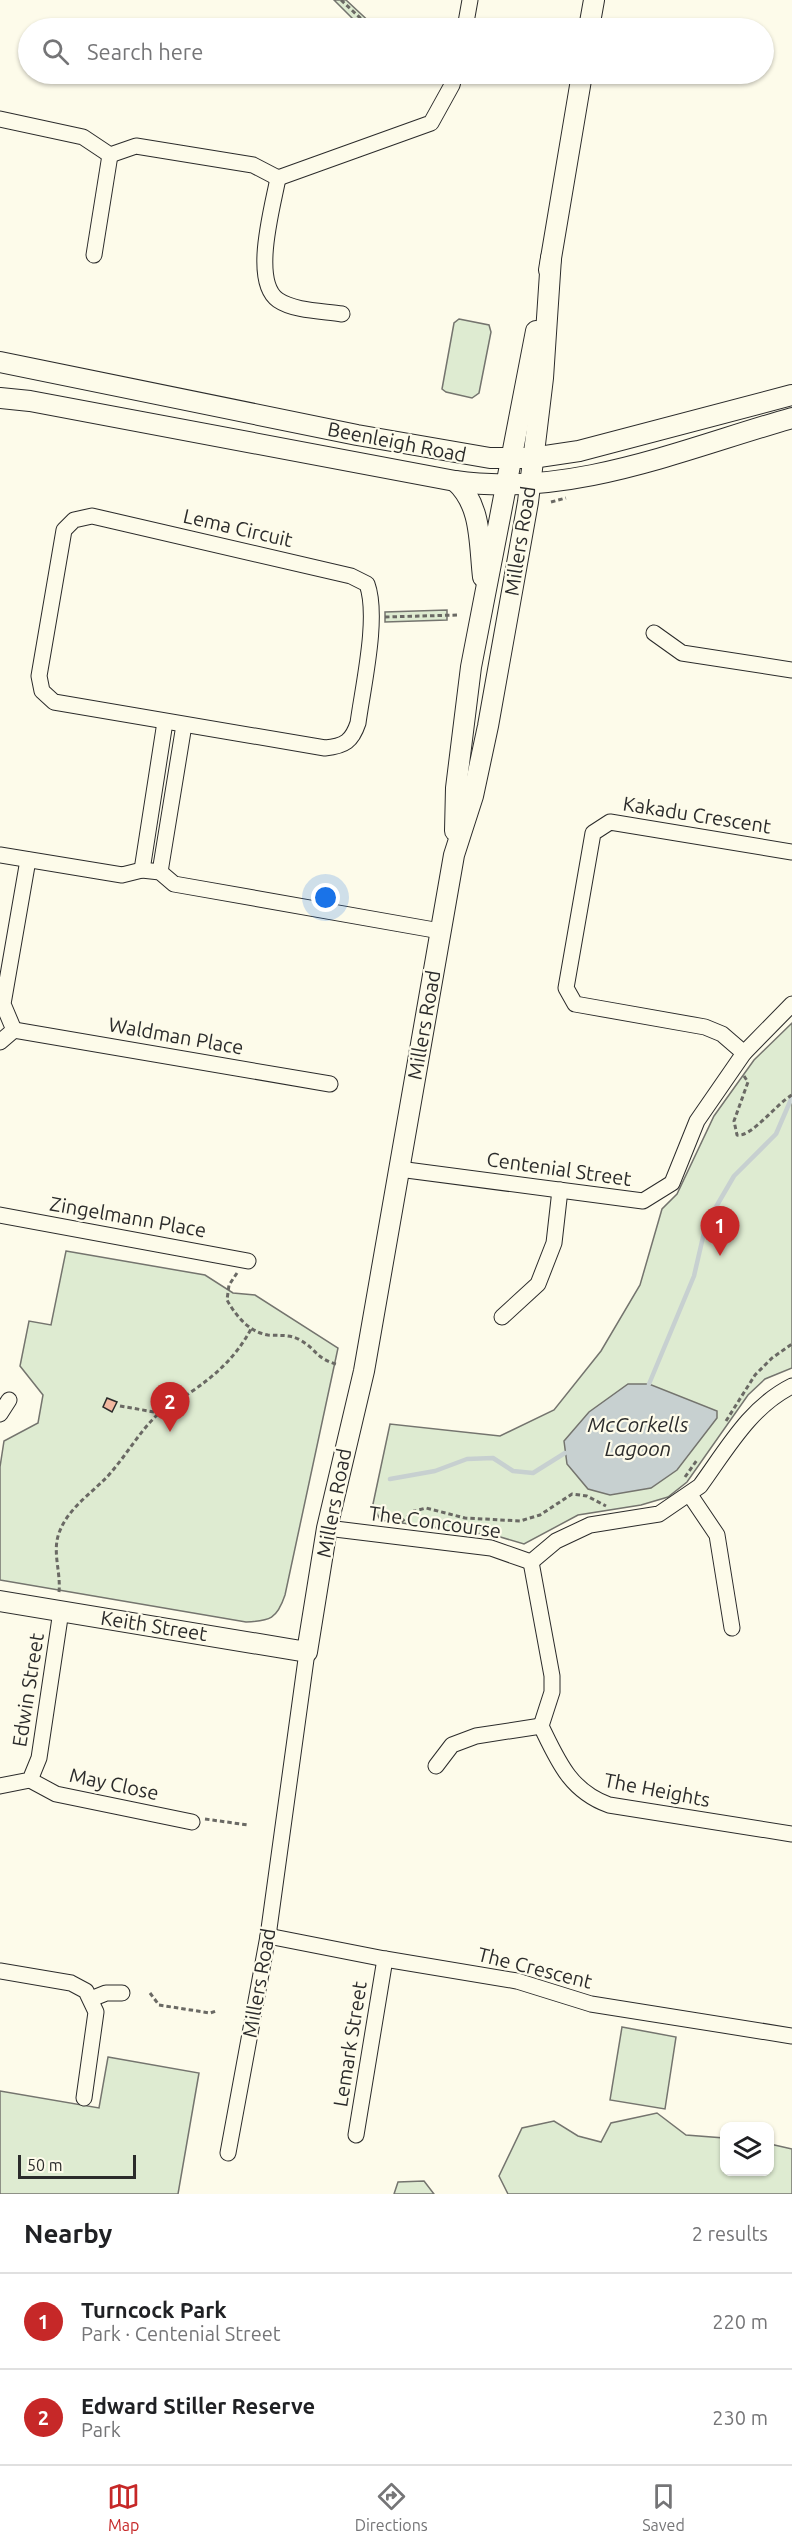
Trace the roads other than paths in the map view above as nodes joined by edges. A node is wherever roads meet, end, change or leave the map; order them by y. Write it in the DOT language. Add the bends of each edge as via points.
graph roads {
  1 [pos="470,0"];
  2 [pos="594,0"];
  3 [pos="467,18"];
  4 [pos="591,18"];
  5 [pos="452,84"];
  6 [pos="580,84"];
  7 [pos="0,118"];
  8 [pos="110,155"];
  9 [pos="278,178"];
  10 [pos="94,255"];
  11 [pos="551,258"];
  12 [pos="342,314"];
  13 [pos="0,362"];
  14 [pos="792,395"];
  15 [pos="0,398"];
  16 [pos="792,418"];
  17 [pos="510,458"];
  18 [pos="532,458"];
  19 [pos="455,481"];
  20 [pos="530,485"];
  21 [pos="505,486"];
  22 [pos="485,594"];
  23 [pos="654,633"];
  24 [pos="792,670"];
  25 [pos="165,722"];
  26 [pos="184,725"];
  27 [pos="792,852"];
  28 [pos="0,855"];
  29 [pos="454,855"];
  30 [pos="28,860"];
  31 [pos="142,870"];
  32 [pos="160,872"];
  33 [pos="440,931"];
  34 [pos="792,1004"];
  35 [pos="14,1030"];
  36 [pos="0,1042"];
  37 [pos="744,1053"];
  38 [pos="330,1084"];
  39 [pos="399,1169"];
  40 [pos="560,1190"];
  41 [pos="0,1215"];
  42 [pos="248,1261"];
  43 [pos="502,1317"];
  44 [pos="792,1386"];
  45 [pos="9,1400"];
  46 [pos="0,1414"];
  47 [pos="690,1495"];
  48 [pos="327,1528"];
  49 [pos="531,1562"];
  50 [pos="0,1601"];
  51 [pos="60,1601"];
  52 [pos="732,1629"];
  53 [pos="308,1653"];
  54 [pos="541,1726"];
  55 [pos="436,1766"];
  56 [pos="30,1780"];
  57 [pos="0,1786"];
  58 [pos="192,1822"];
  59 [pos="792,1834"];
  60 [pos="268,1936"];
  61 [pos="385,1959"];
  62 [pos="0,1971"];
  63 [pos="122,1993"];
  64 [pos="91,1999"];
  65 [pos="792,2036"];
  66 [pos="84,2098"];
  67 [pos="356,2135"];
  68 [pos="228,2153"];
  1 -- 3 [label="street"];
  2 -- 4 [label="street"];
  5 -- 9 [label="street" via="431,123"];
  6 -- 11 [label="street, Millers Road"];
  7 -- 8 [label="street" via="83,137"];
  8 -- 9 [label="street" via="136,146 253,165"];
  8 -- 10 [label="street"];
  9 -- 12 [label="street" via="265,261 267,285 278,300 288,305"];
  11 -- 17 [label="street, Millers Road"];
  11 -- 18 [label="street, Millers Road" via="543,378"];
  13 -- 17 [label="street, Beenleigh Road" via="459,454"];
  14 -- 18 [label="street, Beenleigh Road" via="579,451"];
  15 -- 19 [label="street, Beenleigh Road"];
  16 -- 20 [label="street, Beenleigh Road" via="587,477"];
  17 -- 18 [label="street, Beenleigh Road"];
  17 -- 21 [label="street, Millers Road"];
  18 -- 20 [label="street, Millers Road"];
  19 -- 21 [label="street, Beenleigh Road"];
  19 -- 22 [label="street" via="467,493 475,510"];
  20 -- 21 [label="street, Beenleigh Road"];
  20 -- 29 [label="street, Millers Road" via="488,726 473,796"];
  21 -- 22 [label="street, Millers Road"];
  22 -- 29 [label="street, Millers Road" via="471,667 456,788"];
  23 -- 24 [label="street" via="682,653"];
  25 -- 26 [label="street, Lema Circuit"];
  25 -- 26 [label="street, Lema Circuit" via="54,702 42,691 39,676 64,530 74,520 92,516 351,576 367,584 372,596 372,618 358,723 352,739 325,748"];
  25 -- 31 [label="street"];
  26 -- 32 [label="street"];
  27 -- 37 [label="street, Kakadu Crescent" via="610,822 593,833 566,988 575,1004 705,1027 722,1034"];
  28 -- 30 [label="street"];
  29 -- 33 [label="street, Millers Road"];
  30 -- 31 [label="street" via="122,875"];
  30 -- 35 [label="street" via="3,1004"];
  31 -- 32 [label="street"];
  32 -- 33 [label="street" via="174,884"];
  33 -- 39 [label="street, Millers Road"];
  34 -- 37 [label="street, Centenial Street"];
  35 -- 36 [label="street"];
  35 -- 38 [label="street, Waldman Place"];
  37 -- 40 [label="street, Centenial Street" via="697,1121 672,1183 643,1201"];
  39 -- 40 [label="street, Centenial Street"];
  39 -- 48 [label="street, Millers Road" via="364,1371"];
  40 -- 43 [label="street" via="554,1243 538,1284"];
  41 -- 42 [label="street, Zingelmann Place"];
  44 -- 47 [label="street" via="774,1395 754,1413"];
  45 -- 46 [label="street"];
  47 -- 49 [label="street" via="659,1514 590,1525 556,1541"];
  47 -- 52 [label="street" via="717,1535"];
  48 -- 49 [label="street, The Concourse" via="491,1548"];
  48 -- 53 [label="street, Millers Road"];
  49 -- 54 [label="street" via="552,1676 552,1692"];
  50 -- 51 [label="street, Keith Street"];
  51 -- 53 [label="street, Keith Street"];
  51 -- 56 [label="street, Edwin Street" via="39,1758"];
  53 -- 60 [label="street, Millers Road"];
  54 -- 55 [label="street" via="476,1736 452,1745"];
  54 -- 59 [label="street, The Heights" via="573,1782 592,1799"];
  56 -- 57 [label="street"];
  56 -- 58 [label="street, May Close" via="56,1794"];
  60 -- 61 [label="street, The Crescent"];
  60 -- 68 [label="street, Millers Road"];
  61 -- 65 [label="street, The Crescent" via="517,1981 591,2004"];
  61 -- 67 [label="street, Lemark Street"];
  62 -- 64 [label="street" via="71,1983 86,1991"];
  63 -- 64 [label="street" via="106,1993"];
  64 -- 66 [label="street" via="96,2012"];
}
